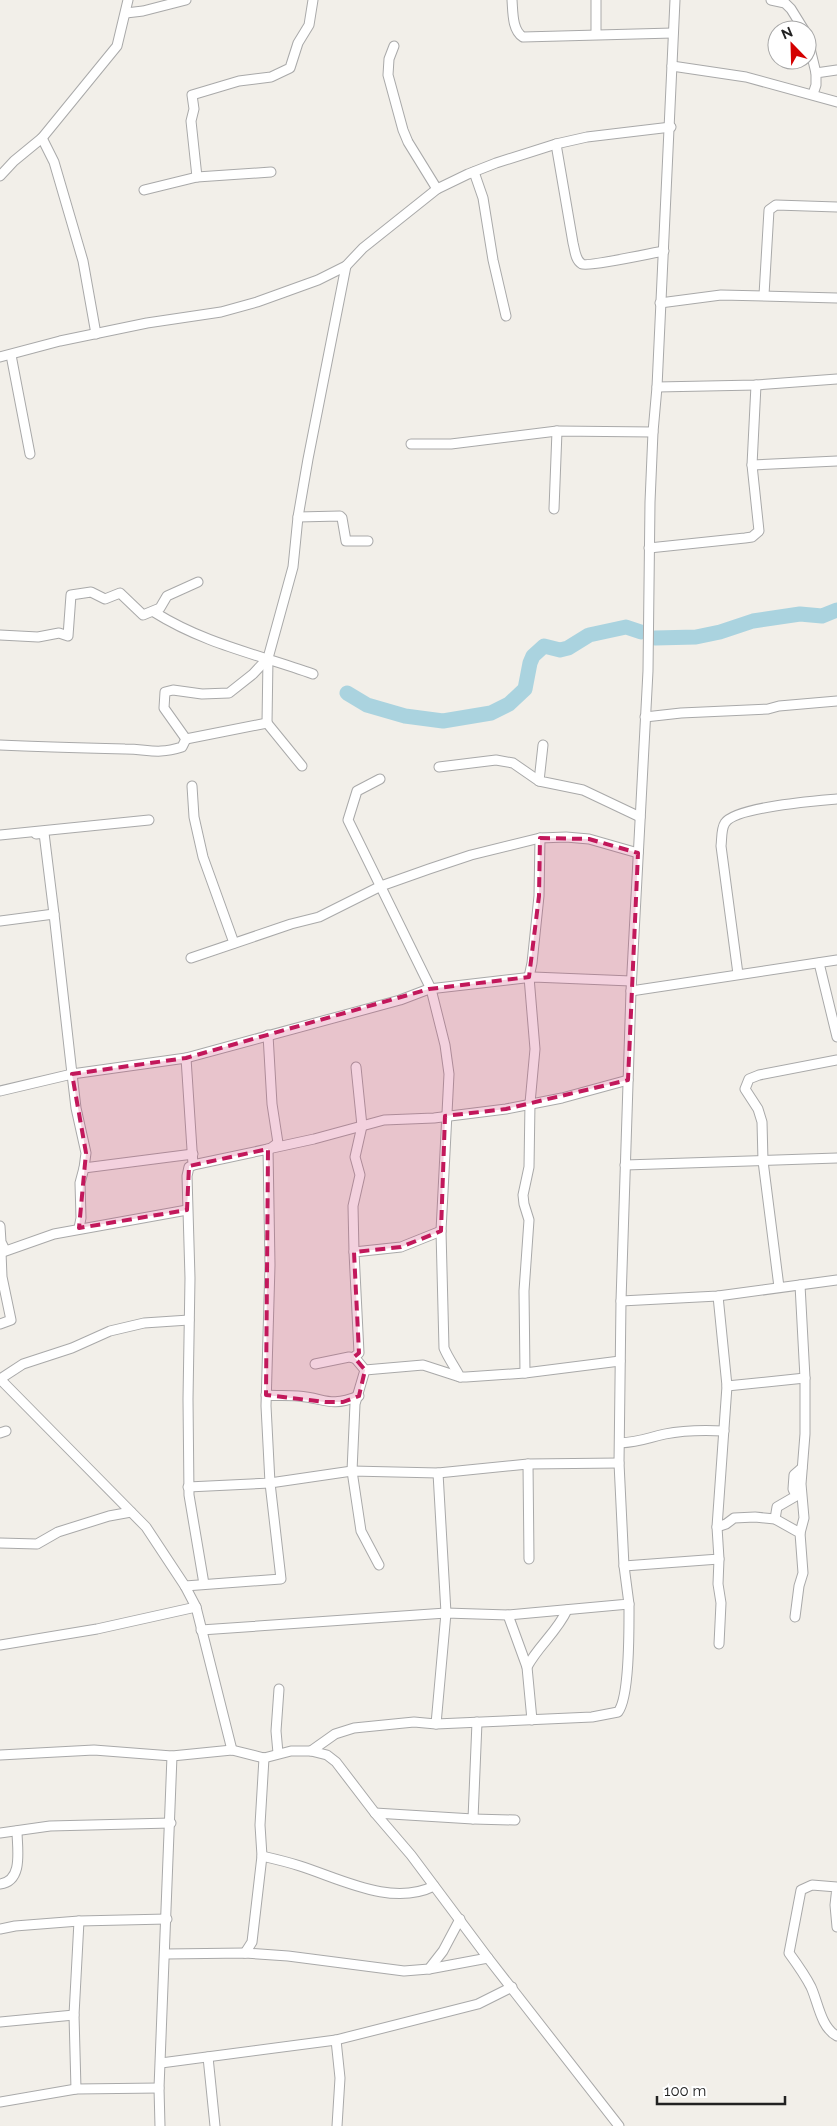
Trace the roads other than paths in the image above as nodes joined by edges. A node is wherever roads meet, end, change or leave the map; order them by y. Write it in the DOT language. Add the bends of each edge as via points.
graph roads {
  1 [pos="128,0"];
  2 [pos="186,0"];
  3 [pos="313,0"];
  4 [pos="512,0"];
  5 [pos="596,0"];
  6 [pos="675,0"];
  7 [pos="771,0"];
  8 [pos="126,12"];
  9 [pos="798,20"];
  10 [pos="596,33"];
  11 [pos="674,33"];
  12 [pos="394,46"];
  13 [pos="672,66"];
  14 [pos="815,70"];
  15 [pos="837,70"];
  16 [pos="816,73"];
  17 [pos="813,94"];
  18 [pos="837,102"];
  19 [pos="670,127"];
  20 [pos="42,138"];
  21 [pos="556,144"];
  22 [pos="271,172"];
  23 [pos="474,172"];
  24 [pos="0,176"];
  25 [pos="197,177"];
  26 [pos="437,189"];
  27 [pos="144,190"];
  28 [pos="837,207"];
  29 [pos="664,251"];
  30 [pos="346,266"];
  31 [pos="764,296"];
  32 [pos="837,298"];
  33 [pos="660,303"];
  34 [pos="506,316"];
  35 [pos="96,334"];
  36 [pos="10,355"];
  37 [pos="0,357"];
  38 [pos="837,379"];
  39 [pos="756,384"];
  40 [pos="658,388"];
  41 [pos="557,432"];
  42 [pos="653,432"];
  43 [pos="411,444"];
  44 [pos="30,454"];
  45 [pos="837,461"];
  46 [pos="752,465"];
  47 [pos="554,509"];
  48 [pos="298,517"];
  49 [pos="368,541"];
  50 [pos="649,548"];
  51 [pos="198,582"];
  52 [pos="154,612"];
  53 [pos="0,635"];
  54 [pos="268,658"];
  55 [pos="313,674"];
  56 [pos="837,701"];
  57 [pos="646,716"];
  58 [pos="267,723"];
  59 [pos="186,739"];
  60 [pos="0,745"];
  61 [pos="543,745"];
  62 [pos="302,766"];
  63 [pos="439,767"];
  64 [pos="380,778"];
  65 [pos="539,781"];
  66 [pos="192,786"];
  67 [pos="837,799"];
  68 [pos="640,816"];
  69 [pos="149,820"];
  70 [pos="0,835"];
  71 [pos="540,838"];
  72 [pos="638,853"];
  73 [pos="381,886"];
  74 [pos="54,914"];
  75 [pos="0,921"];
  76 [pos="234,943"];
  77 [pos="191,958"];
  78 [pos="837,960"];
  79 [pos="819,964"];
  80 [pos="738,974"];
  81 [pos="529,977"];
  82 [pos="632,981"];
  83 [pos="431,989"];
  84 [pos="631,991"];
  85 [pos="268,1035"];
  86 [pos="837,1037"];
  87 [pos="186,1058"];
  88 [pos="837,1060"];
  89 [pos="356,1067"];
  90 [pos="72,1074"];
  91 [pos="628,1080"];
  92 [pos="0,1091"];
  93 [pos="530,1103"];
  94 [pos="445,1116"];
  95 [pos="362,1126"];
  96 [pos="268,1149"];
  97 [pos="193,1154"];
  98 [pos="837,1158"];
  99 [pos="763,1161"];
  100 [pos="193,1165"];
  101 [pos="625,1165"];
  102 [pos="84,1168"];
  103 [pos="187,1210"];
  104 [pos="0,1226"];
  105 [pos="78,1228"];
  106 [pos="442,1231"];
  107 [pos="2,1252"];
  108 [pos="354,1252"];
  109 [pos="837,1280"];
  110 [pos="800,1285"];
  111 [pos="778,1287"];
  112 [pos="718,1296"];
  113 [pos="622,1301"];
  114 [pos="189,1320"];
  115 [pos="0,1324"];
  116 [pos="353,1358"];
  117 [pos="620,1361"];
  118 [pos="315,1364"];
  119 [pos="365,1370"];
  120 [pos="525,1373"];
  121 [pos="460,1377"];
  122 [pos="805,1378"];
  123 [pos="0,1379"];
  124 [pos="727,1386"];
  125 [pos="266,1395"];
  126 [pos="359,1396"];
  127 [pos="724,1432"];
  128 [pos="620,1443"];
  129 [pos="619,1463"];
  130 [pos="528,1464"];
  131 [pos="802,1468"];
  132 [pos="352,1471"];
  133 [pos="438,1473"];
  134 [pos="270,1483"];
  135 [pos="188,1487"];
  136 [pos="131,1512"];
  137 [pos="775,1518"];
  138 [pos="717,1527"];
  139 [pos="800,1533"];
  140 [pos="0,1543"];
  141 [pos="529,1559"];
  142 [pos="719,1559"];
  143 [pos="379,1565"];
  144 [pos="624,1566"];
  145 [pos="204,1584"];
  146 [pos="185,1586"];
  147 [pos="629,1604"];
  148 [pos="196,1607"];
  149 [pos="568,1610"];
  150 [pos="446,1613"];
  151 [pos="508,1615"];
  152 [pos="795,1617"];
  153 [pos="202,1630"];
  154 [pos="719,1644"];
  155 [pos="0,1645"];
  156 [pos="527,1667"];
  157 [pos="279,1689"];
  158 [pos="532,1720"];
  159 [pos="478,1722"];
  160 [pos="436,1724"];
  161 [pos="232,1750"];
  162 [pos="312,1751"];
  163 [pos="278,1753"];
  164 [pos="0,1754"];
  165 [pos="172,1756"];
  166 [pos="264,1758"];
  167 [pos="375,1813"];
  168 [pos="473,1819"];
  169 [pos="515,1820"];
  170 [pos="171,1823"];
  171 [pos="17,1831"];
  172 [pos="0,1834"];
  173 [pos="262,1856"];
  174 [pos="0,1884"];
  175 [pos="434,1886"];
  176 [pos="460,1919"];
  177 [pos="167,1920"];
  178 [pos="78,1921"];
  179 [pos="837,1927"];
  180 [pos="0,1929"];
  181 [pos="245,1953"];
  182 [pos="166,1954"];
  183 [pos="488,1958"];
  184 [pos="429,1969"];
  185 [pos="512,1987"];
  186 [pos="74,2014"];
  187 [pos="0,2022"];
  188 [pos="837,2036"];
  189 [pos="336,2040"];
  190 [pos="208,2057"];
  191 [pos="161,2063"];
  192 [pos="160,2088"];
  193 [pos="76,2089"];
  194 [pos="0,2102"];
  195 [pos="160,2126"];
  196 [pos="215,2126"];
  197 [pos="337,2126"];
  198 [pos="619,2126"];
  1 -- 8 [label="street"];
  2 -- 8 [label="street"];
  3 -- 25 [label="street" via="309,25 290,68 271,77 239,81 192,95 194,109 191,121"];
  4 -- 10 [label="street" via="515,27 523,36"];
  5 -- 10 [label="street"];
  6 -- 11 [label="street"];
  7 -- 9 [label="street" via="785,3"];
  8 -- 20 [label="street" via="117,46"];
  10 -- 11 [label="street"];
  11 -- 13 [label="street"];
  12 -- 26 [label="street" via="388,75 403,130"];
  13 -- 17 [label="street" via="746,77"];
  13 -- 19 [label="street"];
  14 -- 16 [label="street"];
  15 -- 16 [label="street"];
  16 -- 17 [label="street"];
  17 -- 18 [label="street"];
  19 -- 21 [label="street" via="603,134"];
  19 -- 29 [label="street"];
  20 -- 24 [label="street"];
  20 -- 35 [label="street" via="54,162 83,261"];
  21 -- 23 [label="street"];
  21 -- 29 [label="street" via="573,243 580,263 596,264"];
  22 -- 25 [label="street"];
  23 -- 26 [label="street"];
  23 -- 34 [label="street" via="483,198"];
  25 -- 27 [label="street"];
  26 -- 30 [label="street" via="363,248"];
  28 -- 31 [label="street" via="776,205 769,210"];
  29 -- 33 [label="street"];
  30 -- 35 [label="street" via="257,302 220,312"];
  30 -- 48 [label="street"];
  31 -- 32 [label="street"];
  31 -- 33 [label="street" via="721,295"];
  33 -- 40 [label="street"];
  35 -- 36 [label="street"];
  36 -- 37 [label="street"];
  36 -- 44 [label="street"];
  38 -- 39 [label="street"];
  39 -- 40 [label="street"];
  39 -- 46 [label="street"];
  40 -- 42 [label="street"];
  41 -- 42 [label="street"];
  41 -- 43 [label="street" via="452,444"];
  41 -- 47 [label="street"];
  42 -- 50 [label="street"];
  45 -- 46 [label="street"];
  46 -- 50 [label="street" via="759,531 752,537"];
  48 -- 49 [label="street" via="340,516 346,541"];
  48 -- 54 [label="street" via="293,566"];
  50 -- 57 [label="street"];
  51 -- 52 [label="street" via="167,596"];
  52 -- 53 [label="street" via="143,615 120,593 105,599 91,592 71,595 68,636 59,633 38,637"];
  52 -- 54 [label="street" via="199,636"];
  54 -- 55 [label="street"];
  54 -- 58 [label="street"];
  54 -- 59 [label="street" via="229,693 164,692 164,708"];
  56 -- 57 [label="street" via="768,709"];
  57 -- 68 [label="street"];
  58 -- 59 [label="street"];
  58 -- 62 [label="street"];
  59 -- 60 [label="street" via="182,746 162,752"];
  61 -- 65 [label="street"];
  63 -- 65 [label="street" via="496,760 513,763"];
  64 -- 73 [label="street" via="357,791 348,820"];
  65 -- 68 [label="street" via="583,790"];
  66 -- 76 [label="street" via="194,817 203,857"];
  67 -- 80 [label="street" via="747,812 726,821 723,826 721,846"];
  68 -- 72 [label="street"];
  69 -- 70 [label="street"];
  70 -- 74 [label="street" via="44,833"];
  71 -- 72 [label="street" via="589,839"];
  71 -- 73 [label="street" via="471,855"];
  71 -- 81 [label="street" via="539,896"];
  72 -- 82 [label="street"];
  73 -- 76 [label="street" via="319,917"];
  73 -- 83 [label="street"];
  74 -- 75 [label="street"];
  74 -- 90 [label="street"];
  76 -- 77 [label="street"];
  78 -- 79 [label="street"];
  79 -- 80 [label="street"];
  79 -- 86 [label="street"];
  80 -- 84 [label="street"];
  81 -- 82 [label="street"];
  81 -- 83 [label="street"];
  81 -- 93 [label="street" via="535,1050"];
  82 -- 84 [label="street"];
  83 -- 85 [label="street"];
  83 -- 94 [label="street" via="448,1058"];
  84 -- 91 [label="street"];
  85 -- 87 [label="street"];
  85 -- 96 [label="street" via="278,1143"];
  87 -- 90 [label="street"];
  87 -- 97 [label="street"];
  88 -- 99 [label="street" via="749,1079 746,1089 762,1122"];
  89 -- 95 [label="street"];
  90 -- 92 [label="street"];
  90 -- 102 [label="street" via="86,1153"];
  91 -- 93 [label="street"];
  91 -- 101 [label="street"];
  93 -- 94 [label="street"];
  93 -- 120 [label="street" via="529,1167 523,1195 529,1220 524,1290"];
  94 -- 95 [label="street" via="384,1120"];
  94 -- 106 [label="street"];
  95 -- 96 [label="street"];
  95 -- 108 [label="street" via="354,1157 360,1175 354,1206"];
  96 -- 100 [label="street"];
  96 -- 125 [label="street" via="270,1265"];
  97 -- 100 [label="street"];
  97 -- 102 [label="street"];
  98 -- 99 [label="street"];
  99 -- 101 [label="street"];
  99 -- 111 [label="street"];
  100 -- 103 [label="street" via="189,1167"];
  101 -- 113 [label="street"];
  102 -- 105 [label="street"];
  103 -- 105 [label="street"];
  103 -- 114 [label="street"];
  104 -- 107 [label="street"];
  105 -- 107 [label="street" via="38,1238"];
  106 -- 108 [label="street" via="401,1247"];
  106 -- 121 [label="street" via="444,1348"];
  107 -- 115 [label="street" via="2,1277 11,1320"];
  108 -- 116 [label="street" via="359,1353"];
  109 -- 110 [label="street"];
  110 -- 111 [label="street"];
  110 -- 122 [label="street"];
  111 -- 112 [label="street"];
  112 -- 113 [label="street"];
  112 -- 124 [label="street"];
  113 -- 117 [label="street"];
  114 -- 123 [label="street" via="144,1323 110,1331 23,1364"];
  114 -- 135 [label="street"];
  116 -- 118 [label="street"];
  116 -- 119 [label="street"];
  117 -- 120 [label="street"];
  117 -- 128 [label="street"];
  119 -- 121 [label="street" via="423,1364"];
  119 -- 126 [label="street"];
  120 -- 121 [label="street"];
  122 -- 124 [label="street"];
  122 -- 131 [label="street"];
  123 -- 136 [label="street"];
  124 -- 127 [label="street"];
  125 -- 126 [label="street" via="298,1396 325,1402 343,1402"];
  125 -- 134 [label="street"];
  126 -- 132 [label="street"];
  127 -- 128 [label="street" via="694,1430"];
  127 -- 138 [label="street"];
  128 -- 129 [label="street"];
  129 -- 130 [label="street"];
  129 -- 144 [label="street"];
  130 -- 133 [label="street"];
  130 -- 141 [label="street"];
  131 -- 137 [label="street" via="794,1475 796,1496 777,1507"];
  131 -- 139 [label="street" via="804,1518"];
  132 -- 133 [label="street"];
  132 -- 134 [label="street"];
  132 -- 143 [label="street" via="361,1531"];
  133 -- 150 [label="street"];
  134 -- 135 [label="street"];
  134 -- 145 [label="street" via="281,1579"];
  135 -- 145 [label="street"];
  136 -- 140 [label="street" via="58,1532 37,1544"];
  136 -- 146 [label="street" via="146,1527"];
  137 -- 138 [label="street" via="734,1518"];
  137 -- 139 [label="street"];
  138 -- 142 [label="street"];
  139 -- 152 [label="street" via="804,1572"];
  142 -- 144 [label="street"];
  142 -- 154 [label="street"];
  144 -- 147 [label="street"];
  145 -- 146 [label="street"];
  146 -- 148 [label="street"];
  147 -- 149 [label="street"];
  147 -- 158 [label="street" via="630,1640 622,1707 618,1712 592,1717"];
  148 -- 153 [label="street"];
  148 -- 155 [label="street" via="97,1629"];
  149 -- 151 [label="street"];
  149 -- 156 [label="street"];
  150 -- 151 [label="street"];
  150 -- 153 [label="street"];
  150 -- 160 [label="street"];
  151 -- 156 [label="street"];
  153 -- 161 [label="street"];
  156 -- 158 [label="street"];
  157 -- 163 [label="street"];
  158 -- 159 [label="street"];
  159 -- 160 [label="street"];
  159 -- 168 [label="street"];
  160 -- 162 [label="street" via="414,1722 354,1728 335,1734"];
  161 -- 165 [label="street"];
  161 -- 166 [label="street"];
  162 -- 163 [label="street"];
  162 -- 167 [label="street" via="327,1755 336,1762"];
  163 -- 166 [label="street"];
  164 -- 165 [label="street" via="94,1750"];
  165 -- 170 [label="street"];
  166 -- 173 [label="street" via="260,1825"];
  167 -- 168 [label="street"];
  167 -- 175 [label="street"];
  168 -- 169 [label="street"];
  170 -- 171 [label="street" via="50,1826"];
  170 -- 177 [label="street"];
  171 -- 172 [label="street"];
  171 -- 174 [label="street" via="16,1871 8,1883"];
  173 -- 175 [label="street" via="378,1891 415,1894"];
  173 -- 181 [label="street" via="252,1942"];
  175 -- 176 [label="street"];
  176 -- 183 [label="street"];
  176 -- 184 [label="street"];
  177 -- 178 [label="street"];
  177 -- 182 [label="street"];
  178 -- 180 [label="street"];
  178 -- 186 [label="street"];
  179 -- 188 [label="street" via="837,1887 812,1884 801,1890 789,1953 811,1987 830,2032"];
  181 -- 182 [label="street"];
  181 -- 184 [label="street" via="404,1971"];
  182 -- 191 [label="street"];
  183 -- 184 [label="street"];
  183 -- 185 [label="street"];
  185 -- 189 [label="street" via="478,2004"];
  185 -- 198 [label="street"];
  186 -- 187 [label="street"];
  186 -- 193 [label="street"];
  189 -- 190 [label="street"];
  189 -- 197 [label="street" via="340,2078"];
  190 -- 191 [label="street"];
  190 -- 196 [label="street"];
  191 -- 192 [label="street"];
  192 -- 193 [label="street"];
  192 -- 195 [label="street"];
  193 -- 194 [label="street"];
}
